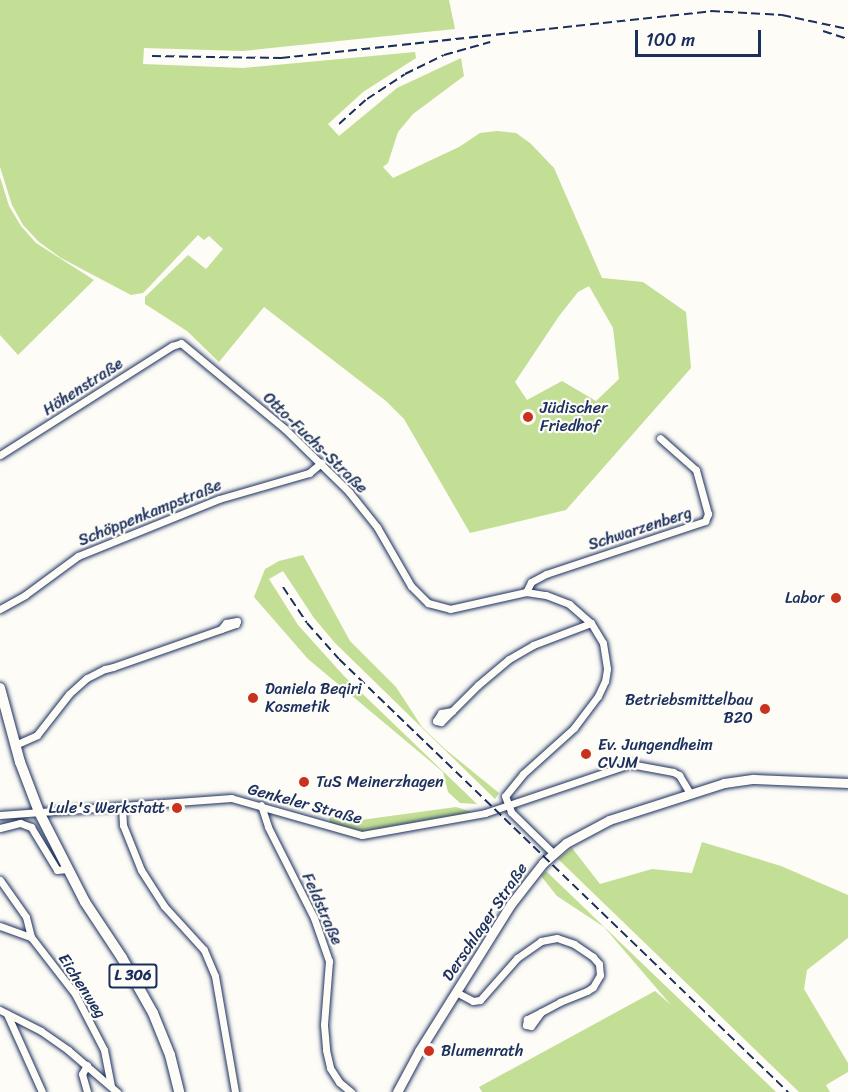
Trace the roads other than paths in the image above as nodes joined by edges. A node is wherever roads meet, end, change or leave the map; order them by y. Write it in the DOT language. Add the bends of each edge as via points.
graph roads {
  1 [pos="181,343"];
  2 [pos="660,438"];
  3 [pos="0,455"];
  4 [pos="321,463"];
  5 [pos="526,592"];
  6 [pos="0,609"];
  7 [pos="591,623"];
  8 [pos="221,629"];
  9 [pos="0,688"];
  10 [pos="452,711"];
  11 [pos="15,745"];
  12 [pos="848,783"];
  13 [pos="690,793"];
  14 [pos="122,806"];
  15 [pos="261,806"];
  16 [pos="507,807"];
  17 [pos="39,812"];
  18 [pos="0,815"];
  19 [pos="0,828"];
  20 [pos="553,853"];
  21 [pos="67,869"];
  22 [pos="0,880"];
  23 [pos="0,926"];
  24 [pos="31,937"];
  25 [pos="456,992"];
  26 [pos="3,1012"];
  27 [pos="541,1012"];
  28 [pos="87,1065"];
  29 [pos="111,1086"];
  30 [pos="42,1092"];
  31 [pos="87,1092"];
  32 [pos="117,1092"];
  33 [pos="179,1092"];
  34 [pos="235,1092"];
  35 [pos="351,1092"];
  36 [pos="398,1092"];
  1 -- 3 [label="street, Höhenstraße"];
  1 -- 4 [label="street, Otto-Fuchs-Straße"];
  2 -- 5 [label="street, Schwarzenberg" via="696,470 708,514 705,521 546,574 531,582"];
  4 -- 5 [label="street, Otto-Fuchs-Straße" via="367,513 411,586 428,603 450,609"];
  4 -- 6 [label="street, Schöppenkampstraße" via="309,473 219,499 78,556 25,596"];
  5 -- 7 [label="street, Otto-Fuchs-Straße" via="562,600"];
  7 -- 10 [label="street" via="509,658"];
  7 -- 16 [label="street, Otto-Fuchs-Straße" via="606,656 603,689 574,728 508,790"];
  8 -- 11 [label="street" via="87,678 61,702 37,735"];
  9 -- 11 [label="main road, L 306"];
  11 -- 17 [label="main road, L 306"];
  12 -- 13 [label="main road, Derschlager Straße" via="754,779"];
  13 -- 16 [label="street, Genkeler Straße" via="674,772 630,764"];
  13 -- 20 [label="main road, Derschlager Straße" via="595,826"];
  14 -- 15 [label="street, Genkeler Straße" via="231,798"];
  14 -- 17 [label="street, Genkeler Straße"];
  14 -- 34 [label="street" via="123,825 141,870 164,906 204,950 215,976"];
  15 -- 16 [label="street, Genkeler Straße" via="362,835"];
  15 -- 35 [label="street, Feldstraße" via="330,961 324,1025 326,1050 330,1068"];
  16 -- 20 [label="street"];
  17 -- 18 [label="street, Genkeler Straße"];
  17 -- 21 [label="main road, L 306"];
  19 -- 21 [label="street" via="20,823 31,827 57,870"];
  20 -- 25 [label="main road, Derschlager Straße" via="523,886"];
  21 -- 33 [label="main road, L 306" via="153,1012 170,1054"];
  22 -- 24 [label="street, Eichenweg" via="26,917"];
  23 -- 24 [label="street"];
  24 -- 29 [label="street, Eichenweg" via="92,1023 104,1050"];
  25 -- 27 [label="street" via="480,1000 517,958 540,941 557,938 593,957 600,975 587,991"];
  25 -- 36 [label="main road, Derschlager Straße" via="418,1051"];
  26 -- 28 [label="street" via="41,1032"];
  26 -- 30 [label="street"];
  28 -- 29 [label="street"];
  28 -- 31 [label="street" via="82,1074"];
  29 -- 32 [label="street"];
}
